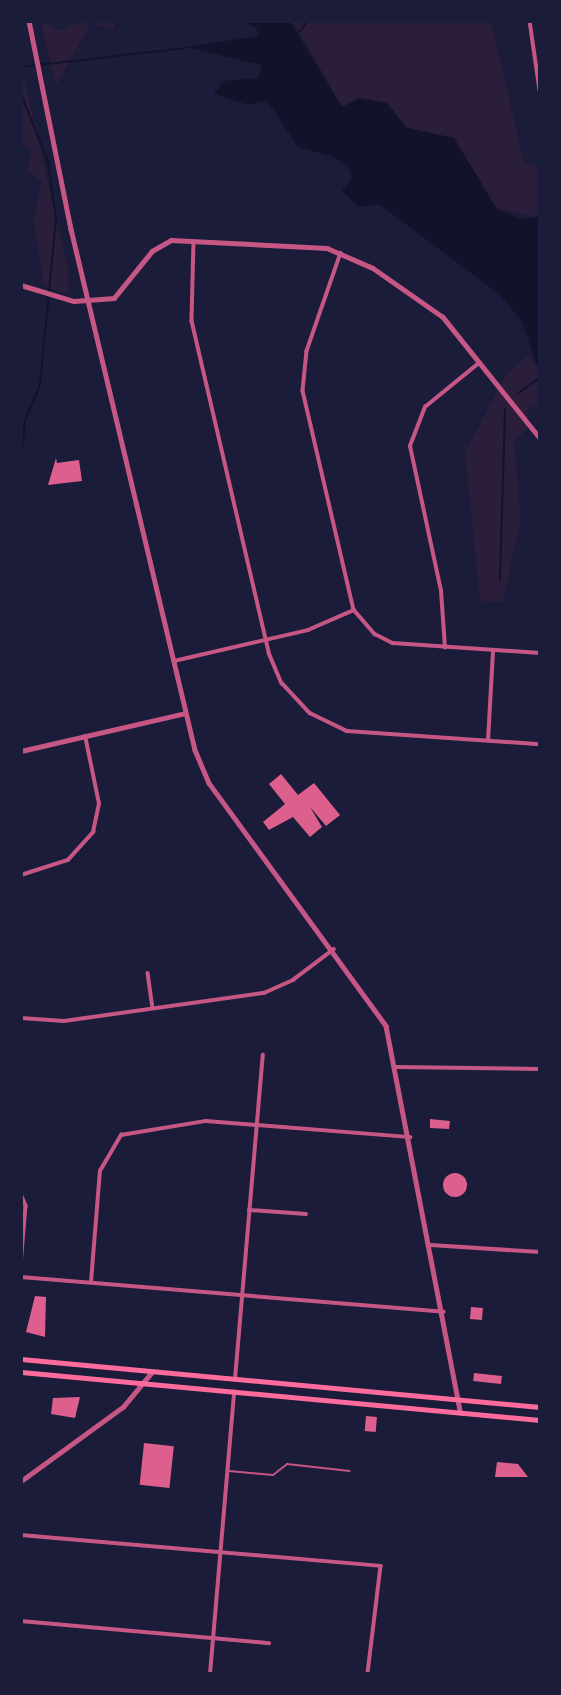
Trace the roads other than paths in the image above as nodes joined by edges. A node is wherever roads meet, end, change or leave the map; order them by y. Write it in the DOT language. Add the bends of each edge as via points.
graph roads {
  1 [pos="29,21"];
  2 [pos="530,21"];
  3 [pos="540,90"];
  4 [pos="194,240"];
  5 [pos="341,253"];
  6 [pos="21,285"];
  7 [pos="90,302"];
  8 [pos="481,361"];
  9 [pos="540,438"];
  10 [pos="354,610"];
  11 [pos="265,640"];
  12 [pos="445,648"];
  13 [pos="493,651"];
  14 [pos="540,653"];
  15 [pos="174,661"];
  16 [pos="185,713"];
  17 [pos="85,736"];
  18 [pos="488,741"];
  19 [pos="540,744"];
  20 [pos="21,751"];
  21 [pos="21,875"];
  22 [pos="334,949"];
  23 [pos="148,973"];
  24 [pos="153,1008"];
  25 [pos="21,1018"];
  26 [pos="263,1055"];
  27 [pos="396,1067"];
  28 [pos="540,1069"];
  29 [pos="256,1126"];
  30 [pos="410,1137"];
  31 [pos="22,1195"];
  32 [pos="248,1210"];
  33 [pos="306,1214"];
  34 [pos="431,1245"];
  35 [pos="540,1252"];
  36 [pos="21,1265"];
  37 [pos="21,1277"];
  38 [pos="91,1282"];
  39 [pos="243,1296"];
  40 [pos="444,1312"];
  41 [pos="21,1359"];
  42 [pos="21,1371"];
  43 [pos="151,1373"];
  44 [pos="235,1381"];
  45 [pos="144,1384"];
  46 [pos="234,1392"];
  47 [pos="458,1400"];
  48 [pos="540,1407"];
  49 [pos="460,1412"];
  50 [pos="540,1420"];
  51 [pos="228,1471"];
  52 [pos="350,1471"];
  53 [pos="21,1480"];
  54 [pos="21,1535"];
  55 [pos="221,1552"];
  56 [pos="21,1621"];
  57 [pos="213,1638"];
  58 [pos="269,1643"];
  59 [pos="210,1674"];
  60 [pos="368,1674"];
  1 -- 7 [label="street"];
  2 -- 3 [label="street"];
  4 -- 5 [label="street" via="309,245"];
  4 -- 7 [label="street" via="157,246 122,294"];
  4 -- 11 [label="street" via="191,316"];
  5 -- 8 [label="street" via="443,317"];
  5 -- 10 [label="street" via="307,351 303,391"];
  6 -- 7 [label="street"];
  7 -- 15 [label="street"];
  8 -- 9 [label="street"];
  8 -- 12 [label="street" via="425,407 410,446 441,591"];
  10 -- 11 [label="street" via="320,626"];
  10 -- 12 [label="street" via="387,641"];
  11 -- 15 [label="street"];
  11 -- 18 [label="street" via="288,691 328,724 365,734"];
  12 -- 13 [label="street"];
  13 -- 14 [label="street"];
  13 -- 18 [label="street"];
  15 -- 16 [label="street"];
  16 -- 17 [label="street"];
  16 -- 22 [label="street" via="209,783"];
  17 -- 20 [label="street"];
  17 -- 21 [label="street" via="99,804 93,832 68,860"];
  18 -- 19 [label="street"];
  22 -- 24 [label="street" via="274,990"];
  22 -- 27 [label="street" via="380,1013"];
  23 -- 24 [label="street"];
  24 -- 25 [label="street" via="58,1021"];
  26 -- 29 [label="street"];
  27 -- 28 [label="street"];
  27 -- 30 [label="street"];
  29 -- 30 [label="street"];
  29 -- 32 [label="street"];
  29 -- 38 [label="street" via="196,1121 137,1129 115,1141 100,1171"];
  30 -- 34 [label="street"];
  31 -- 36 [label="street"];
  32 -- 33 [label="street"];
  32 -- 39 [label="street"];
  34 -- 35 [label="street"];
  34 -- 40 [label="street"];
  37 -- 38 [label="street"];
  38 -- 39 [label="street"];
  39 -- 40 [label="street"];
  39 -- 44 [label="street"];
  40 -- 47 [label="street"];
  41 -- 43 [label="highway"];
  42 -- 45 [label="highway"];
  43 -- 44 [label="highway"];
  43 -- 45 [label="street"];
  44 -- 47 [label="highway"];
  45 -- 46 [label="highway"];
  45 -- 53 [label="street"];
  46 -- 49 [label="highway"];
  46 -- 51 [label="street"];
  47 -- 48 [label="highway"];
  47 -- 49 [label="street"];
  49 -- 50 [label="highway"];
  51 -- 52 [label="lane" via="273,1475 287,1464"];
  51 -- 55 [label="street"];
  54 -- 55 [label="street"];
  55 -- 57 [label="street"];
  55 -- 60 [label="street" via="381,1566"];
  56 -- 57 [label="street"];
  57 -- 58 [label="street"];
  57 -- 59 [label="street"];
}
